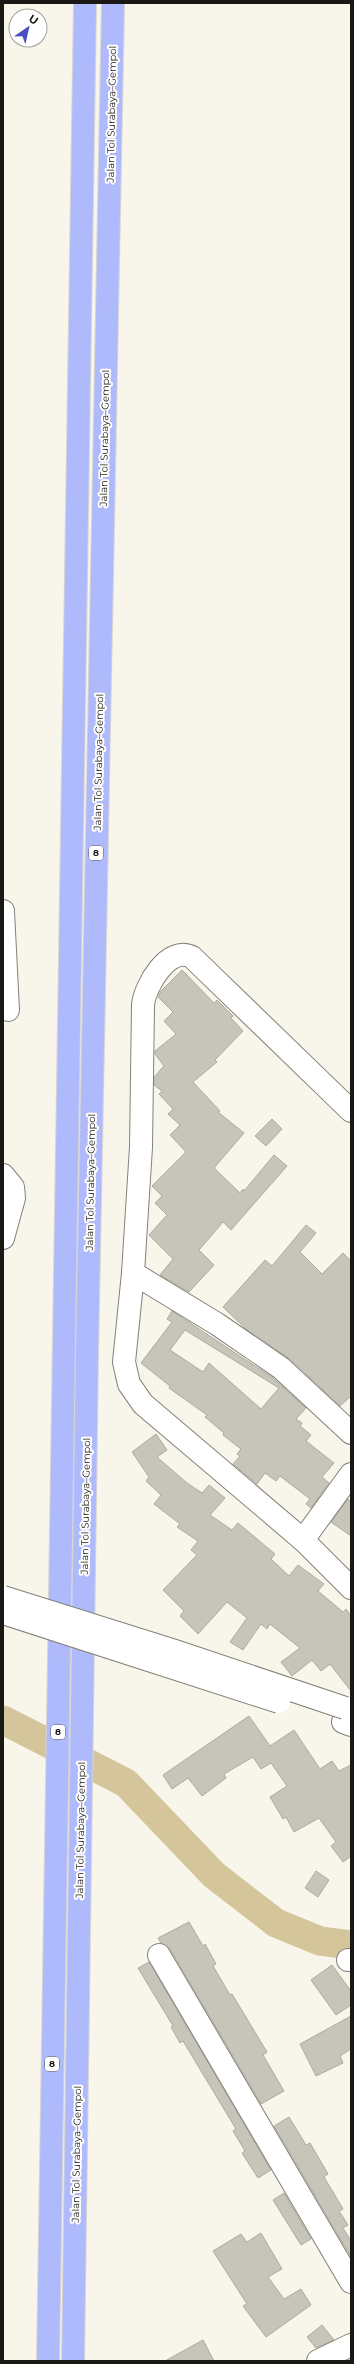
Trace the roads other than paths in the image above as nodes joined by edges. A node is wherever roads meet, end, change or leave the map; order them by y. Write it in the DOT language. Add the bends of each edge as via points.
graph roads {
  1 [pos="85,3"];
  2 [pos="113,3"];
  3 [pos="3,912"];
  4 [pos="8,1010"];
  5 [pos="351,1111"];
  6 [pos="3,1175"];
  7 [pos="3,1238"];
  8 [pos="133,1273"];
  9 [pos="351,1433"];
  10 [pos="350,1475"];
  11 [pos="303,1540"];
  12 [pos="351,1588"];
  13 [pos="3,1597"];
  14 [pos="3,1613"];
  15 [pos="347,1716"];
  16 [pos="159,1955"];
  17 [pos="351,2282"];
  18 [pos="351,2345"];
  19 [pos="48,2361"];
  20 [pos="73,2361"];
  21 [pos="318,2361"];
  1 -- 19 [label="highway, 8"];
  2 -- 20 [label="highway, Jalan Tol Surabaya–Gempol / 8" via="87,1345"];
  3 -- 4 [label="street"];
  5 -- 8 [label="street" via="192,957 182,953 174,955 149,982 144,995 141,1147"];
  6 -- 7 [label="street" via="13,1187 14,1198"];
  8 -- 9 [label="street" via="217,1324 281,1368"];
  8 -- 11 [label="street" via="124,1362 133,1391 143,1404"];
  10 -- 11 [label="street"];
  11 -- 12 [label="street"];
  13 -- 15 [label="street, bridge" via="175,1651"];
  14 -- 15 [label="street, bridge"];
  16 -- 17 [label="street"];
  18 -- 21 [label="street"];
}
